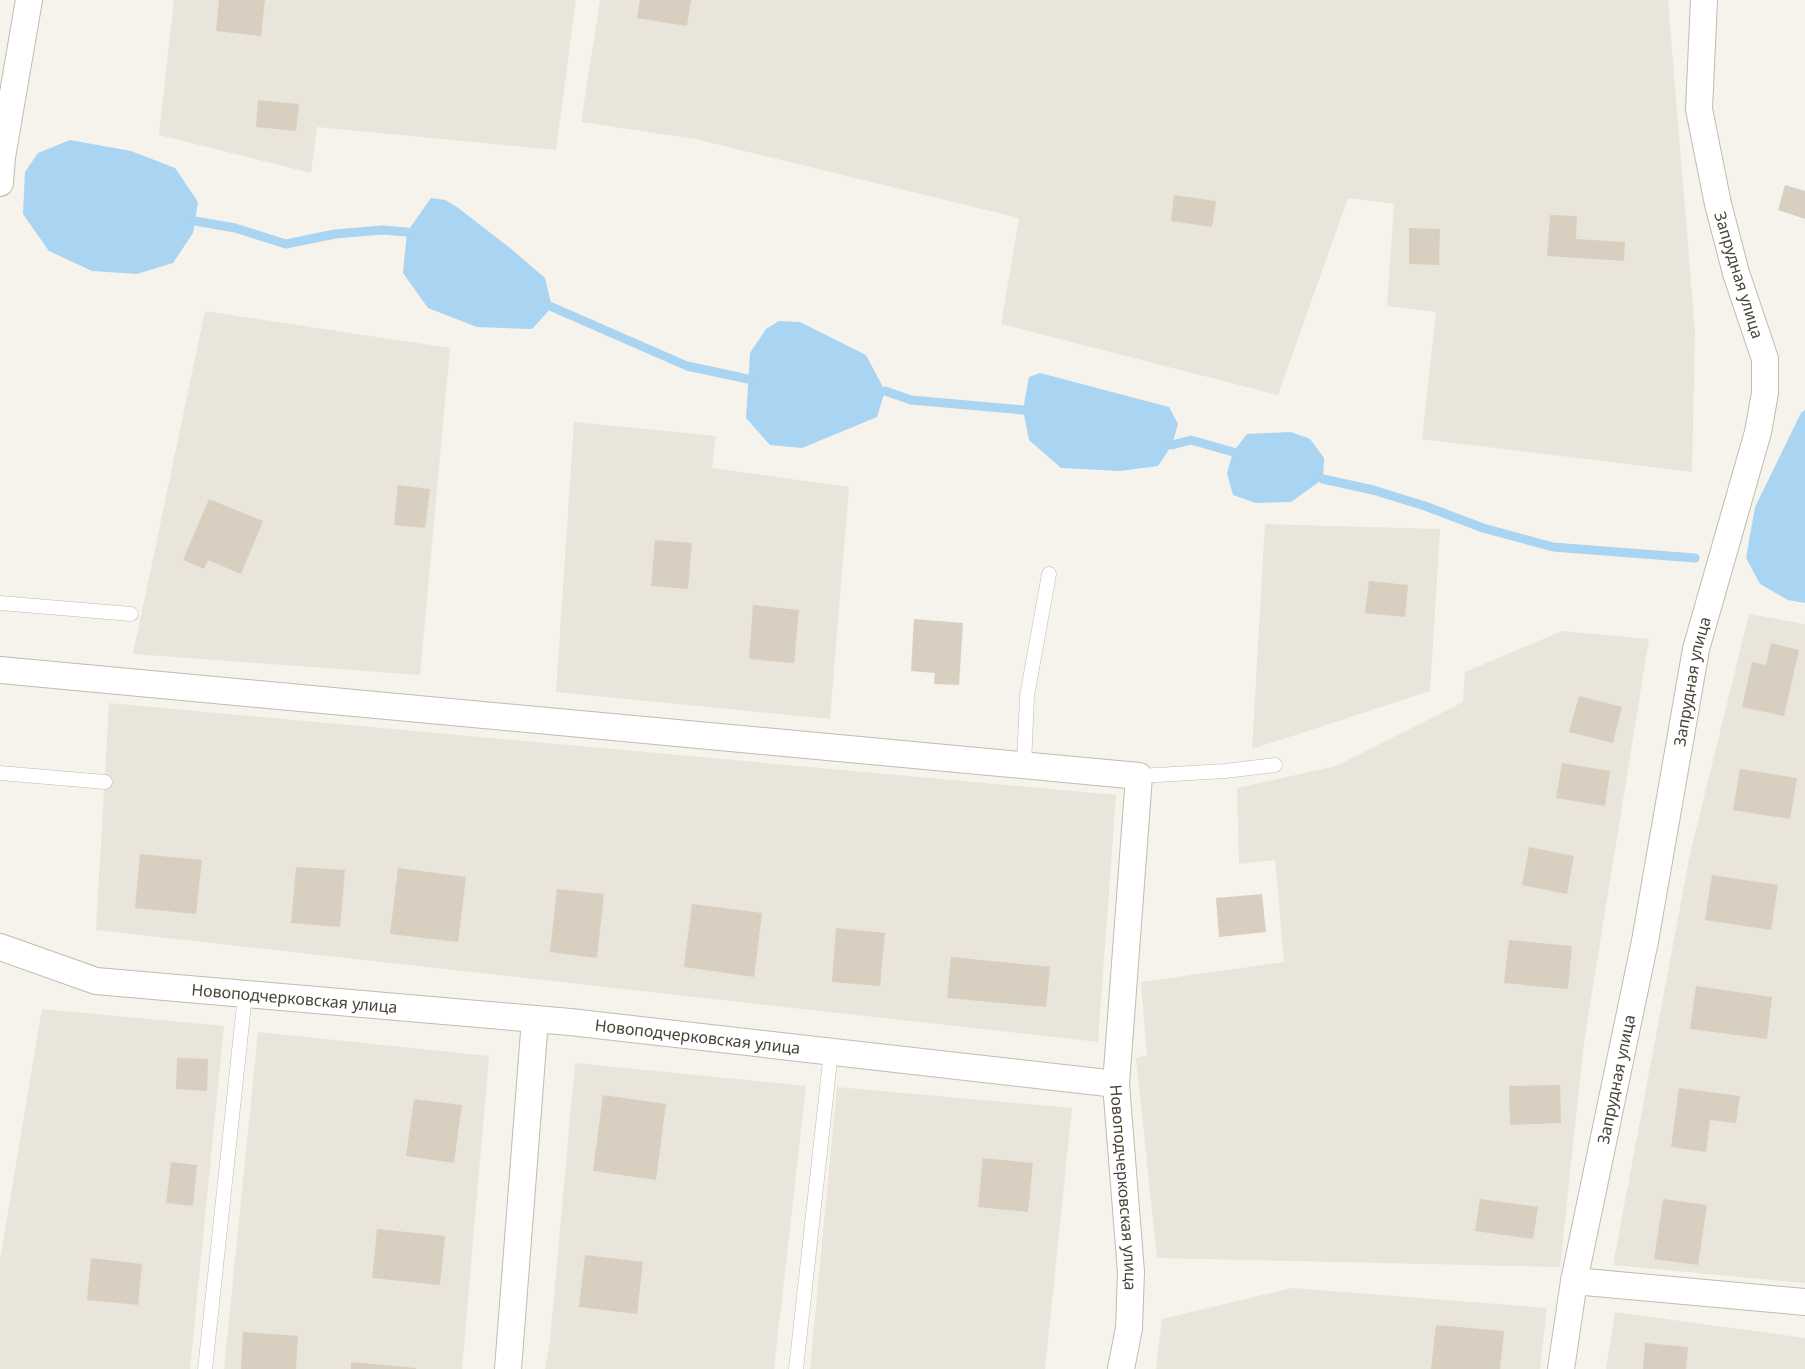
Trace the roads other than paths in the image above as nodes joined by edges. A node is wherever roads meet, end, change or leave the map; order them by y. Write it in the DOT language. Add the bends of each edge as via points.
graph roads {
  1 [pos="29,0"];
  2 [pos="1704,0"];
  3 [pos="0,183"];
  4 [pos="1049,574"];
  5 [pos="0,603"];
  6 [pos="130,614"];
  7 [pos="0,670"];
  8 [pos="1024,765"];
  9 [pos="1275,765"];
  10 [pos="0,773"];
  11 [pos="1138,776"];
  12 [pos="105,782"];
  13 [pos="0,947"];
  14 [pos="245,995"];
  15 [pos="535,1020"];
  16 [pos="831,1052"];
  17 [pos="1116,1084"];
  18 [pos="1574,1281"];
  19 [pos="1805,1302"];
  20 [pos="204,1369"];
  21 [pos="508,1369"];
  22 [pos="796,1369"];
  23 [pos="1122,1369"];
  24 [pos="1561,1369"];
  1 -- 3 [label="street"];
  2 -- 18 [label="street, Запрудная улица" via="1699,109 1736,273 1765,359 1765,393 1758,432 1696,649 1645,941"];
  4 -- 8 [label="lane" via="1027,696"];
  5 -- 6 [label="lane"];
  7 -- 8 [label="street"];
  8 -- 11 [label="street"];
  9 -- 11 [label="lane"];
  10 -- 12 [label="lane"];
  11 -- 17 [label="street"];
  13 -- 14 [label="street, Новоподчерковская улица" via="96,981"];
  14 -- 15 [label="street, Новоподчерковская улица"];
  14 -- 20 [label="lane"];
  15 -- 16 [label="street, Новоподчерковская улица"];
  15 -- 21 [label="street"];
  16 -- 17 [label="street, Новоподчерковская улица"];
  16 -- 22 [label="lane"];
  17 -- 23 [label="street, Новоподчерковская улица" via="1131,1272 1129,1328"];
  18 -- 19 [label="street"];
  18 -- 24 [label="street, Запрудная улица"];
}
